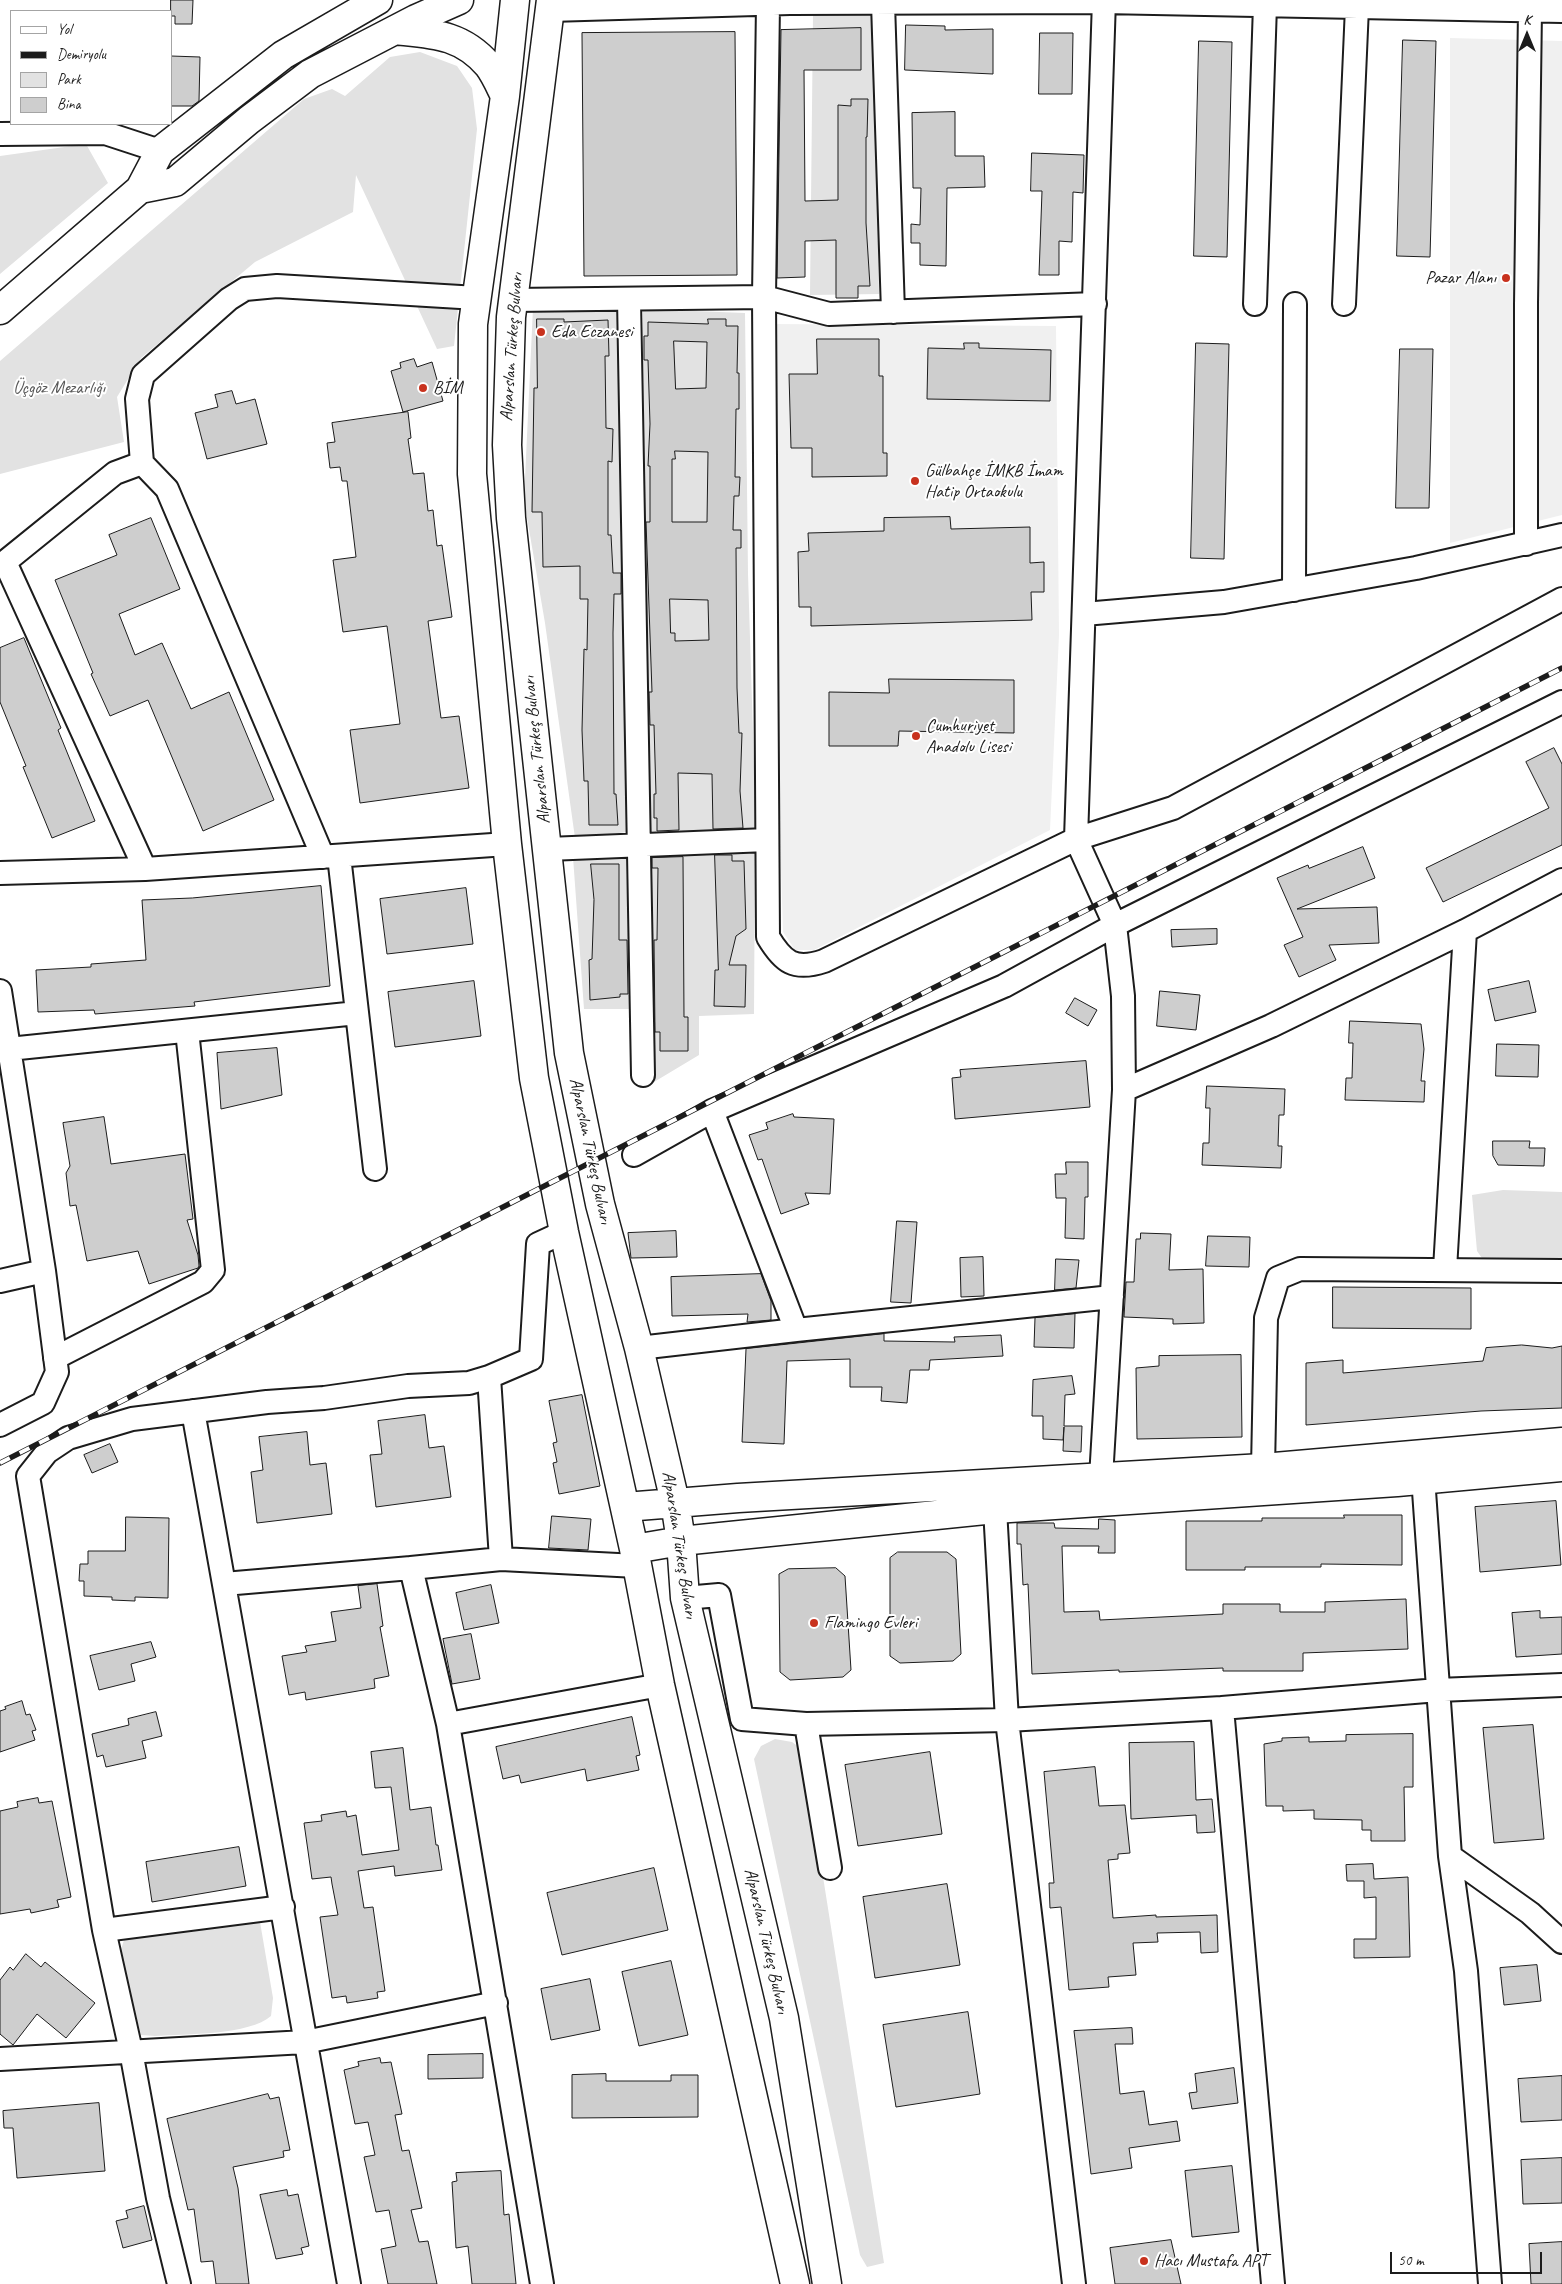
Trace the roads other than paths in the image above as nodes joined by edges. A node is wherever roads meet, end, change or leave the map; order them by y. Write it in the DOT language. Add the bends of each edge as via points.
graph roads {
  1 [pos="378,0"];
  2 [pos="459,0"];
  3 [pos="515,0"];
  4 [pos="1104,1"];
  5 [pos="882,3"];
  6 [pos="768,4"];
  7 [pos="551,5"];
  8 [pos="1265,5"];
  9 [pos="1357,7"];
  10 [pos="1530,10"];
  11 [pos="1562,11"];
  12 [pos="396,30"];
  13 [pos="505,96"];
  14 [pos="0,134"];
  15 [pos="160,151"];
  16 [pos="140,189"];
  17 [pos="764,297"];
  18 [pos="477,298"];
  19 [pos="629,299"];
  20 [pos="513,300"];
  21 [pos="1095,304"];
  22 [pos="1255,304"];
  23 [pos="1295,304"];
  24 [pos="1344,304"];
  25 [pos="0,310"];
  26 [pos="893,312"];
  27 [pos="142,463"];
  28 [pos="1562,536"];
  29 [pos="1526,544"];
  30 [pos="3,563"];
  31 [pos="1294,590"];
  32 [pos="1562,599"];
  33 [pos="1084,614"];
  34 [pos="1562,702"];
  35 [pos="1076,839"];
  36 [pos="767,840"];
  37 [pos="507,844"];
  38 [pos="639,846"];
  39 [pos="548,849"];
  40 [pos="331,856"];
  41 [pos="145,869"];
  42 [pos="0,873"];
  43 [pos="1562,880"];
  44 [pos="1115,924"];
  45 [pos="1465,931"];
  46 [pos="0,991"];
  47 [pos="357,1014"];
  48 [pos="187,1031"];
  49 [pos="9,1050"];
  50 [pos="643,1075"];
  51 [pos="1124,1090"];
  52 [pos="712,1111"];
  53 [pos="634,1155"];
  54 [pos="375,1169"];
  55 [pos="564,1232"];
  56 [pos="1445,1269"];
  57 [pos="44,1271"];
  58 [pos="1562,1271"];
  59 [pos="0,1281"];
  60 [pos="1112,1297"];
  61 [pos="796,1330"];
  62 [pos="639,1348"];
  63 [pos="55,1358"];
  64 [pos="489,1377"];
  65 [pos="194,1411"];
  66 [pos="0,1425"];
  67 [pos="1562,1442"];
  68 [pos="1422,1467"];
  69 [pos="1562,1467"];
  70 [pos="1263,1468"];
  71 [pos="1101,1478"];
  72 [pos="675,1502"];
  73 [pos="624,1507"];
  74 [pos="995,1509"];
  75 [pos="681,1541"];
  76 [pos="636,1557"];
  77 [pos="501,1559"];
  78 [pos="411,1568"];
  79 [pos="224,1584"];
  80 [pos="685,1598"];
  81 [pos="660,1685"];
  82 [pos="1562,1685"];
  83 [pos="1438,1690"];
  84 [pos="1222,1708"];
  85 [pos="1007,1720"];
  86 [pos="448,1724"];
  87 [pos="806,1724"];
  88 [pos="1450,1856"];
  89 [pos="830,1868"];
  90 [pos="283,1907"];
  91 [pos="104,1930"];
  92 [pos="1562,1942"];
  93 [pos="496,2003"];
  94 [pos="305,2042"];
  95 [pos="131,2051"];
  96 [pos="0,2059"];
  97 [pos="179,2284"];
  98 [pos="349,2284"];
  99 [pos="542,2284"];
  100 [pos="795,2284"];
  101 [pos="827,2284"];
  102 [pos="1074,2284"];
  103 [pos="1273,2284"];
  104 [pos="1490,2284"];
  1 -- 15 [label="main road" via="283,55"];
  2 -- 12 [label="main road"];
  3 -- 13 [label="main road, Alparslan Türkeş Bulvarı"];
  4 -- 5 [label="street"];
  4 -- 8 [label="street"];
  4 -- 21 [label="street"];
  5 -- 6 [label="street"];
  5 -- 26 [label="street"];
  6 -- 7 [label="street"];
  6 -- 17 [label="street"];
  7 -- 20 [label="main road, Alparslan Türkeş Bulvarı"];
  8 -- 9 [label="street"];
  8 -- 22 [label="street"];
  9 -- 10 [label="street"];
  9 -- 24 [label="street"];
  10 -- 11 [label="street"];
  10 -- 29 [label="street"];
  12 -- 13 [label="main road" via="439,34 465,44 488,66"];
  12 -- 16 [label="main road" via="310,74 175,182"];
  13 -- 18 [label="main road, Alparslan Türkeş Bulvarı"];
  14 -- 15 [label="street" via="105,133"];
  15 -- 16 [label="main road"];
  16 -- 25 [label="main road"];
  17 -- 19 [label="street"];
  17 -- 26 [label="street" via="829,314"];
  17 -- 36 [label="street"];
  18 -- 27 [label="street" via="277,286 245,290 230,299 143,375 137,400"];
  18 -- 37 [label="main road, Alparslan Türkeş Bulvarı" via="473,324 472,474"];
  19 -- 20 [label="street"];
  19 -- 38 [label="street"];
  20 -- 39 [label="main road, Alparslan Türkeş Bulvarı" via="507,445 511,509"];
  21 -- 26 [label="street"];
  21 -- 33 [label="street"];
  23 -- 31 [label="street"];
  27 -- 30 [label="street" via="115,473"];
  27 -- 40 [label="street" via="167,489"];
  28 -- 29 [label="street"];
  29 -- 31 [label="street"];
  30 -- 41 [label="street"];
  31 -- 33 [label="street" via="1224,602"];
  32 -- 35 [label="street" via="1173,808"];
  33 -- 35 [label="street"];
  34 -- 44 [label="street"];
  35 -- 36 [label="street" via="809,966 792,963 779,955 768,938"];
  35 -- 44 [label="street"];
  36 -- 38 [label="street"];
  37 -- 40 [label="street"];
  37 -- 55 [label="main road, Alparslan Türkeş Bulvarı" via="534,1078"];
  38 -- 39 [label="street"];
  38 -- 50 [label="street"];
  39 -- 62 [label="main road, Alparslan Türkeş Bulvarı" via="569,1052 600,1204"];
  40 -- 41 [label="street"];
  40 -- 47 [label="street"];
  41 -- 42 [label="street"];
  43 -- 45 [label="street"];
  44 -- 51 [label="street" via="1123,996"];
  44 -- 52 [label="street" via="1004,986"];
  45 -- 51 [label="street" via="1271,1026"];
  45 -- 56 [label="street"];
  46 -- 49 [label="street"];
  47 -- 48 [label="street"];
  47 -- 54 [label="street"];
  48 -- 49 [label="street"];
  48 -- 63 [label="street" via="213,1270 203,1282"];
  49 -- 57 [label="street"];
  51 -- 60 [label="street"];
  52 -- 53 [label="street"];
  52 -- 61 [label="street"];
  55 -- 64 [label="street" via="538,1244 531,1359"];
  55 -- 73 [label="main road, Alparslan Türkeş Bulvarı"];
  56 -- 58 [label="street"];
  56 -- 70 [label="street" via="1300,1269 1278,1278 1266,1318"];
  57 -- 59 [label="street"];
  57 -- 63 [label="street"];
  60 -- 61 [label="street"];
  60 -- 71 [label="street"];
  61 -- 62 [label="street"];
  62 -- 72 [label="main road, Alparslan Türkeş Bulvarı"];
  63 -- 66 [label="street" via="57,1372 43,1403"];
  64 -- 65 [label="street" via="469,1383 408,1386"];
  64 -- 77 [label="street"];
  65 -- 79 [label="street"];
  65 -- 91 [label="street" via="132,1419 68,1438 47,1452 28,1476"];
  67 -- 68 [label="main road"];
  68 -- 69 [label="main road"];
  68 -- 70 [label="main road"];
  68 -- 74 [label="main road"];
  68 -- 83 [label="street"];
  70 -- 71 [label="main road"];
  71 -- 72 [label="main road"];
  72 -- 73 [label="main road"];
  72 -- 75 [label="main road, Alparslan Türkeş Bulvarı"];
  73 -- 76 [label="main road, Alparslan Türkeş Bulvarı"];
  74 -- 75 [label="main road"];
  74 -- 85 [label="street"];
  75 -- 76 [label="main road"];
  75 -- 80 [label="main road, Alparslan Türkeş Bulvarı"];
  76 -- 77 [label="street"];
  76 -- 81 [label="main road, Alparslan Türkeş Bulvarı"];
  77 -- 78 [label="street"];
  78 -- 79 [label="street"];
  78 -- 86 [label="street"];
  79 -- 90 [label="street"];
  80 -- 87 [label="street" via="719,1594 742,1720"];
  80 -- 101 [label="main road, Alparslan Türkeş Bulvarı" via="784,2018"];
  81 -- 86 [label="street"];
  81 -- 100 [label="main road, Alparslan Türkeş Bulvarı"];
  82 -- 83 [label="street"];
  83 -- 84 [label="street"];
  83 -- 88 [label="street"];
  84 -- 85 [label="street"];
  84 -- 103 [label="street"];
  85 -- 87 [label="street"];
  85 -- 102 [label="street"];
  86 -- 93 [label="street"];
  87 -- 89 [label="street"];
  88 -- 92 [label="street" via="1530,1913"];
  88 -- 104 [label="street" via="1466,1971"];
  90 -- 91 [label="street"];
  90 -- 94 [label="street"];
  91 -- 95 [label="street"];
  93 -- 94 [label="street"];
  93 -- 99 [label="street"];
  94 -- 95 [label="street"];
  94 -- 98 [label="street"];
  95 -- 96 [label="street"];
  95 -- 97 [label="street" via="158,2198"];
}
